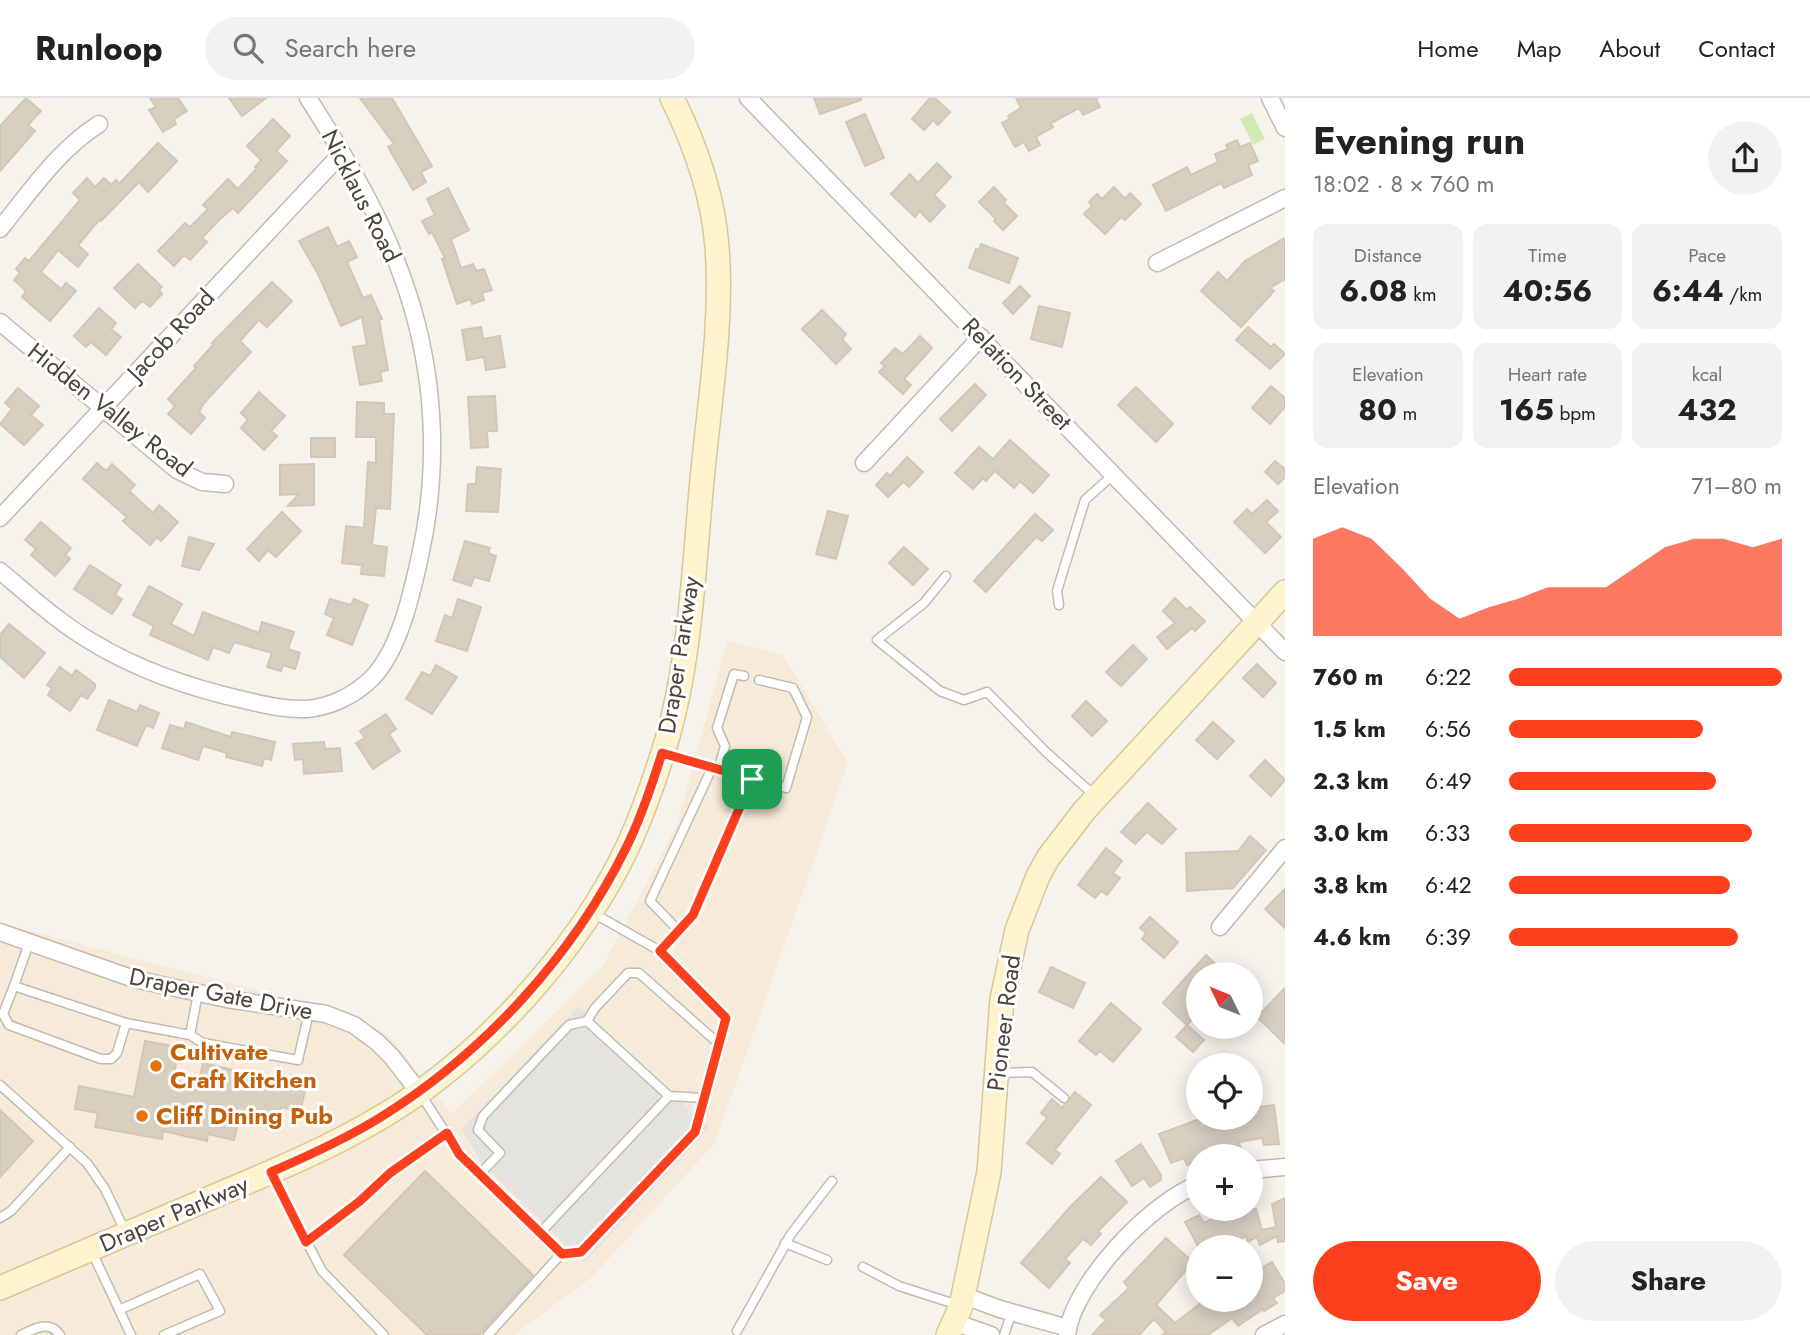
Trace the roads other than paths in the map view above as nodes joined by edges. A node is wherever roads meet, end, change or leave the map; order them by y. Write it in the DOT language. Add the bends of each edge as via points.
graph roads {
  1 [pos="308,98"];
  2 [pos="672,98"];
  3 [pos="748,98"];
  4 [pos="1270,98"];
  5 [pos="99,124"];
  6 [pos="1285,128"];
  7 [pos="342,153"];
  8 [pos="1285,198"];
  9 [pos="0,229"];
  10 [pos="1157,263"];
  11 [pos="0,323"];
  12 [pos="981,337"];
  13 [pos="103,407"];
  14 [pos="864,463"];
  15 [pos="1114,474"];
  16 [pos="225,484"];
  17 [pos="0,518"];
  18 [pos="0,571"];
  19 [pos="946,576"];
  20 [pos="1285,592"];
  21 [pos="1059,605"];
  22 [pos="1257,622"];
  23 [pos="1285,652"];
  24 [pos="744,676"];
  25 [pos="759,680"];
  26 [pos="662,753"];
  27 [pos="715,769"];
  28 [pos="752,779"];
  29 [pos="1097,797"];
  30 [pos="1285,848"];
  31 [pos="591,911"];
  32 [pos="1220,927"];
  33 [pos="678,930"];
  34 [pos="0,932"];
  35 [pos="29,943"];
  36 [pos="660,951"];
  37 [pos="14,986"];
  38 [pos="198,993"];
  39 [pos="309,1012"];
  40 [pos="587,1021"];
  41 [pos="126,1023"];
  42 [pos="190,1035"];
  43 [pos="719,1044"];
  44 [pos="996,1073"];
  45 [pos="0,1085"];
  46 [pos="419,1092"];
  47 [pos="668,1096"];
  48 [pos="705,1098"];
  49 [pos="1064,1098"];
  50 [pos="447,1133"];
  51 [pos="71,1147"];
  52 [pos="1285,1167"];
  53 [pos="1263,1169"];
  54 [pos="271,1172"];
  55 [pos="480,1174"];
  56 [pos="832,1181"];
  57 [pos="1186,1190"];
  58 [pos="0,1218"];
  59 [pos="540,1233"];
  60 [pos="126,1234"];
  61 [pos="306,1242"];
  62 [pos="785,1244"];
  63 [pos="91,1249"];
  64 [pos="562,1254"];
  65 [pos="827,1260"];
  66 [pos="863,1267"];
  67 [pos="0,1288"];
  68 [pos="119,1310"];
  69 [pos="1012,1312"];
  70 [pos="956,1315"];
  71 [pos="1285,1324"];
  72 [pos="737,1331"];
  73 [pos="1068,1332"];
  74 [pos="20,1335"];
  75 [pos="60,1335"];
  76 [pos="131,1335"];
  77 [pos="164,1335"];
  78 [pos="384,1335"];
  79 [pos="488,1335"];
  80 [pos="991,1335"];
  81 [pos="1004,1335"];
  82 [pos="1264,1335"];
  1 -- 7 [label="street, Nicklaus Road"];
  2 -- 26 [label="main road, Draper Parkway" via="705,180 717,247 718,283 684,653"];
  3 -- 12 [label="street, Relation Street"];
  4 -- 6 [label="street"];
  5 -- 9 [label="street" via="64,152"];
  7 -- 13 [label="street, Jacob Road"];
  7 -- 18 [label="street, Nicklaus Road" via="384,232 413,311 432,425 424,539 408,603 389,653 374,677 352,694 309,709 282,709 201,691 150,672 90,641"];
  8 -- 10 [label="street"];
  11 -- 13 [label="street, Hidden Valley Road"];
  12 -- 14 [label="street"];
  12 -- 15 [label="street, Relation Street"];
  13 -- 16 [label="street, Hidden Valley Road" via="177,470 202,482"];
  13 -- 17 [label="street, Jacob Road"];
  15 -- 21 [label="lane" via="1085,500 1056,591"];
  15 -- 22 [label="street, Relation Street"];
  19 -- 29 [label="lane" via="924,603 877,640 940,691 964,700 988,692"];
  20 -- 22 [label="main road, Pioneer Road"];
  22 -- 23 [label="street, Relation Street"];
  22 -- 29 [label="main road, Pioneer Road"];
  24 -- 27 [label="lane" via="734,674 718,728 724,746"];
  25 -- 28 [label="lane" via="793,688 807,717 786,788"];
  26 -- 27 [label="lane"];
  26 -- 31 [label="main road, Draper Parkway" via="628,845"];
  27 -- 28 [label="lane"];
  27 -- 33 [label="lane" via="650,901"];
  28 -- 33 [label="lane" via="693,915"];
  29 -- 44 [label="main road, Pioneer Road" via="1048,858 1017,930 1002,999"];
  30 -- 32 [label="street"];
  31 -- 36 [label="lane"];
  31 -- 46 [label="main road, Draper Parkway" via="518,1003"];
  33 -- 36 [label="lane"];
  34 -- 35 [label="street, Draper Gate Drive"];
  35 -- 37 [label="lane"];
  35 -- 38 [label="street, Draper Gate Drive" via="134,979"];
  36 -- 43 [label="lane" via="726,1018"];
  37 -- 41 [label="lane"];
  37 -- 41 [label="lane" via="3,1014 9,1025 101,1059 111,1059 117,1053"];
  38 -- 39 [label="street, Draper Gate Drive"];
  38 -- 42 [label="lane"];
  39 -- 42 [label="lane" via="298,1060 203,1043"];
  39 -- 46 [label="street, Draper Gate Drive" via="354,1025 392,1057"];
  40 -- 43 [label="lane" via="628,973 639,972"];
  40 -- 47 [label="lane"];
  40 -- 55 [label="lane" via="569,1026 482,1116 478,1130 500,1153"];
  41 -- 42 [label="lane"];
  43 -- 48 [label="lane"];
  44 -- 49 [label="lane" via="1032,1072"];
  44 -- 70 [label="main road, Pioneer Road" via="989,1172"];
  45 -- 51 [label="lane"];
  46 -- 50 [label="lane"];
  46 -- 54 [label="main road, Draper Parkway" via="379,1118"];
  47 -- 48 [label="lane"];
  47 -- 59 [label="lane"];
  48 -- 64 [label="lane" via="695,1132 581,1252"];
  50 -- 55 [label="lane" via="459,1154"];
  50 -- 61 [label="lane"];
  51 -- 58 [label="lane"];
  51 -- 60 [label="lane" via="97,1176"];
  52 -- 53 [label="street"];
  54 -- 60 [label="main road, Draper Parkway"];
  54 -- 61 [label="lane"];
  55 -- 59 [label="lane"];
  56 -- 62 [label="lane"];
  57 -- 73 [label="street" via="1151,1212 1133,1230 1083,1294"];
  59 -- 64 [label="lane"];
  60 -- 63 [label="main road, Draper Parkway"];
  61 -- 78 [label="lane" via="322,1271"];
  62 -- 65 [label="lane"];
  62 -- 72 [label="lane"];
  63 -- 67 [label="main road, Draper Parkway"];
  63 -- 68 [label="lane"];
  64 -- 79 [label="lane"];
  66 -- 70 [label="lane"];
  68 -- 76 [label="lane"];
  68 -- 77 [label="lane" via="200,1274 220,1311"];
  69 -- 70 [label="street"];
  69 -- 73 [label="street"];
  69 -- 81 [label="lane"];
  70 -- 80 [label="street"];
  71 -- 82 [label="street"];
  74 -- 75 [label="lane" via="48,1325"];
}
